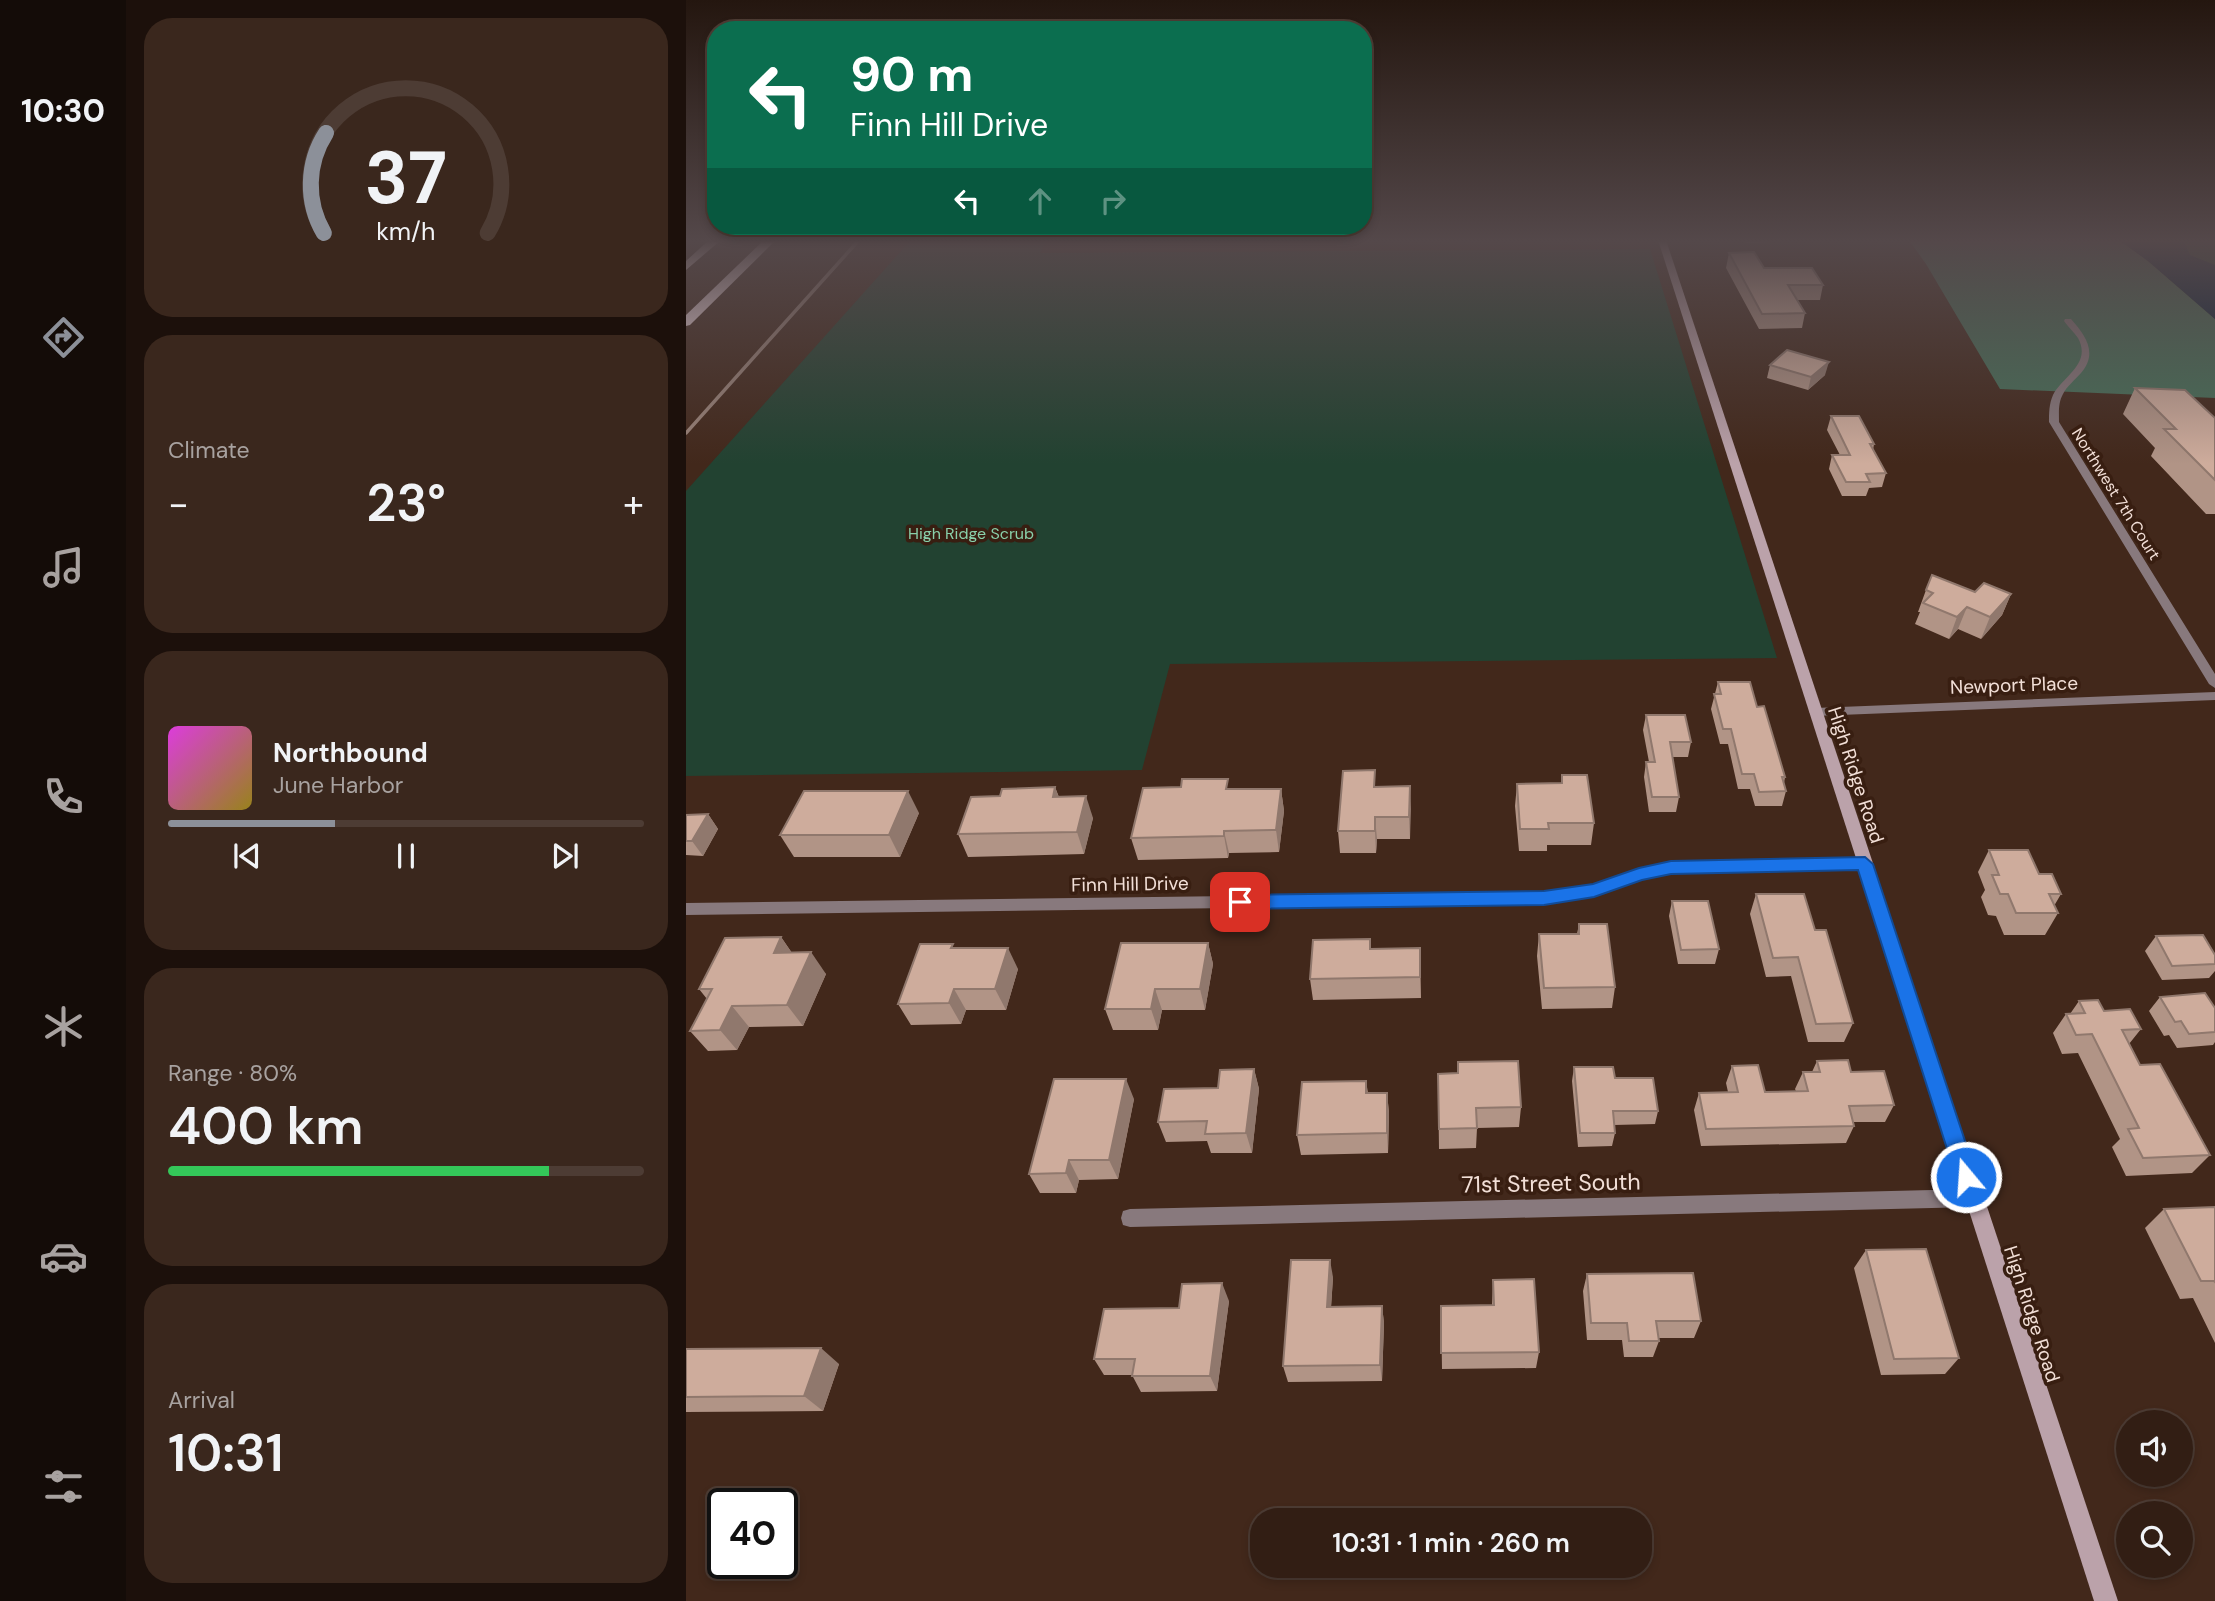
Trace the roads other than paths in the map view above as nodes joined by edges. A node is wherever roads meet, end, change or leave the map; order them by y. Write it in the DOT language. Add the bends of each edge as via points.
graph roads {
  1 [pos="1686,315"];
  2 [pos="2068,321"];
  3 [pos="2215,684"];
  4 [pos="2215,696"];
  5 [pos="1815,712"];
  6 [pos="1865,864"];
  7 [pos="686,909"];
  8 [pos="1973,1198"];
  9 [pos="1130,1218"];
  10 [pos="2106,1601"];
  1 -- 5 [label="street, High Ridge Road"];
  2 -- 3 [label="street, Northwest 7th Court" via="2084,342 2086,359 2056,394 2054,422"];
  4 -- 5 [label="street, Newport Place"];
  5 -- 6 [label="street, High Ridge Road"];
  6 -- 7 [label="street, Finn Hill Drive" via="1671,867 1594,891 1544,898"];
  6 -- 8 [label="street, High Ridge Road"];
  8 -- 9 [label="street, 71st Street South"];
  8 -- 10 [label="street, High Ridge Road"];
}
